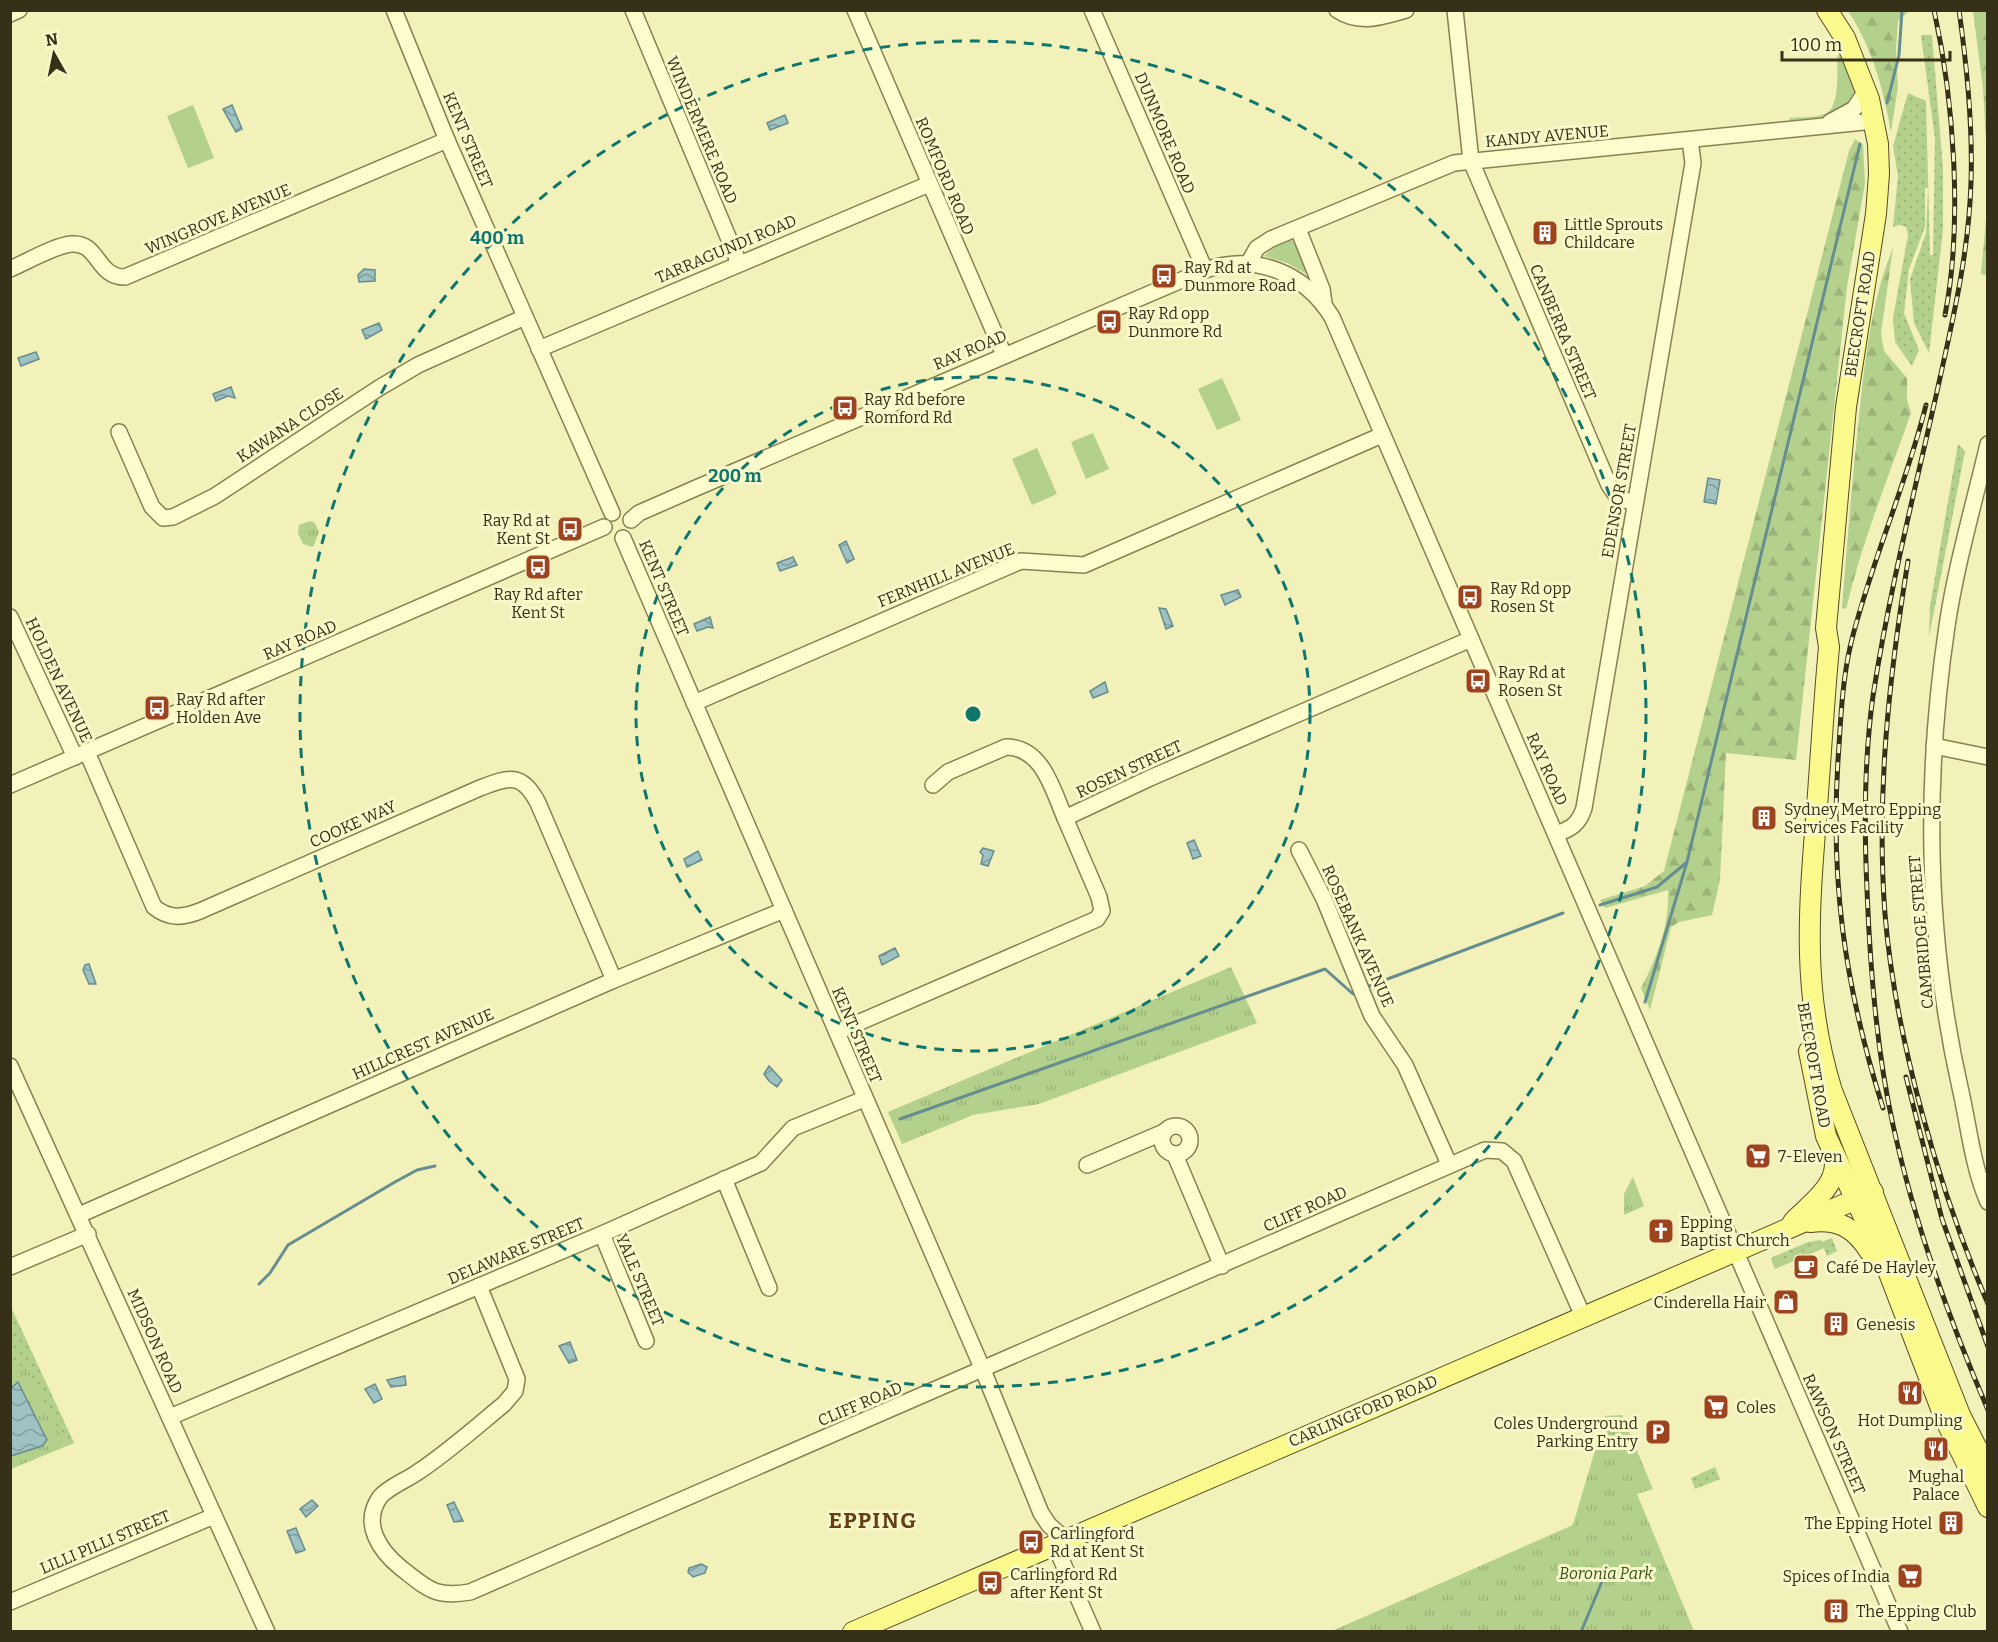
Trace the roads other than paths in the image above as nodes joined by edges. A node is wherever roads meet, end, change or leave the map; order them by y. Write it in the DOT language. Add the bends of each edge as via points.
graph roads {
  1 [pos="19,10"];
  2 [pos="394,10"];
  3 [pos="633,10"];
  4 [pos="855,10"];
  5 [pos="1092,10"];
  6 [pos="1337,10"];
  7 [pos="1406,10"];
  8 [pos="1455,10"];
  9 [pos="1827,10"];
  10 [pos="10,14"];
  11 [pos="1866,91"];
  12 [pos="1874,121"];
  13 [pos="1816,127"];
  14 [pos="447,140"];
  15 [pos="1690,140"];
  16 [pos="1471,161"];
  17 [pos="929,184"];
  18 [pos="1298,229"];
  19 [pos="739,263"];
  20 [pos="1248,264"];
  21 [pos="10,269"];
  22 [pos="1204,270"];
  23 [pos="1324,303"];
  24 [pos="525,317"];
  25 [pos="539,349"];
  26 [pos="1004,355"];
  27 [pos="119,432"];
  28 [pos="1382,435"];
  29 [pos="1988,444"];
  30 [pos="1635,503"];
  31 [pos="612,513"];
  32 [pos="631,520"];
  33 [pos="604,527"];
  34 [pos="623,538"];
  35 [pos="10,617"];
  36 [pos="1826,628"];
  37 [pos="1471,639"];
  38 [pos="694,702"];
  39 [pos="1934,746"];
  40 [pos="81,754"];
  41 [pos="1988,757"];
  42 [pos="10,785"];
  43 [pos="933,786"];
  44 [pos="1065,818"];
  45 [pos="1556,834"];
  46 [pos="1299,850"];
  47 [pos="784,910"];
  48 [pos="614,980"];
  49 [pos="837,1032"];
  50 [pos="10,1066"];
  51 [pos="864,1099"];
  52 [pos="1164,1132"];
  53 [pos="1831,1147"];
  54 [pos="1175,1155"];
  55 [pos="1449,1164"];
  56 [pos="1087,1165"];
  57 [pos="724,1179"];
  58 [pos="1864,1196"];
  59 [pos="1988,1202"];
  60 [pos="80,1215"];
  61 [pos="1787,1228"];
  62 [pos="88,1234"];
  63 [pos="602,1234"];
  64 [pos="1735,1250"];
  65 [pos="1222,1266"];
  66 [pos="10,1267"];
  67 [pos="479,1286"];
  68 [pos="769,1288"];
  69 [pos="1895,1292"];
  70 [pos="1583,1316"];
  71 [pos="646,1341"];
  72 [pos="983,1370"];
  73 [pos="170,1418"];
  74 [pos="1988,1470"];
  75 [pos="1988,1507"];
  76 [pos="214,1516"];
  77 [pos="1060,1541"];
  78 [pos="10,1602"];
  79 [pos="267,1632"];
  80 [pos="853,1632"];
  81 [pos="1093,1632"];
  82 [pos="1900,1632"];
  1 -- 10 [label="street"];
  2 -- 14 [label="street, KENT STREET"];
  3 -- 19 [label="street, WINDERMERE ROAD"];
  4 -- 17 [label="street, ROMFORD ROAD"];
  5 -- 22 [label="street, DUNMORE ROAD"];
  6 -- 7 [label="street" via="1350,19 1366,20"];
  8 -- 16 [label="street, CANBERRA STREET"];
  9 -- 11 [label="main road, BEECROFT ROAD" via="1845,38"];
  11 -- 12 [label="main road, BEECROFT ROAD"];
  11 -- 13 [label="street" via="1854,109"];
  12 -- 13 [label="street, KANDY AVENUE"];
  12 -- 36 [label="main road, BEECROFT ROAD" via="1878,193 1846,407"];
  13 -- 15 [label="street, KANDY AVENUE"];
  14 -- 21 [label="street, WINGROVE AVENUE" via="125,277 107,272 88,249 76,244"];
  14 -- 24 [label="street, KENT STREET"];
  15 -- 16 [label="street, KANDY AVENUE"];
  15 -- 30 [label="street, EDENSOR STREET" via="1693,163"];
  16 -- 18 [label="street, KANDY AVENUE" via="1454,163"];
  16 -- 30 [label="street, CANBERRA STREET" via="1609,485 1618,498"];
  17 -- 19 [label="street, TARRAGUNDI ROAD"];
  17 -- 26 [label="street, ROMFORD ROAD"];
  18 -- 20 [label="street, KANDY AVENUE" via="1263,243"];
  18 -- 23 [label="street, RAY ROAD"];
  19 -- 25 [label="street, TARRAGUNDI ROAD"];
  20 -- 22 [label="street, RAY ROAD" via="1225,264"];
  20 -- 23 [label="street, RAY ROAD" via="1288,274"];
  22 -- 26 [label="street, RAY ROAD"];
  23 -- 28 [label="street, RAY ROAD"];
  24 -- 25 [label="street, KENT STREET"];
  24 -- 27 [label="street, KAWANA CLOSE" via="418,365 215,496 172,517 163,518 152,507"];
  25 -- 31 [label="street, KENT STREET"];
  26 -- 32 [label="street, RAY ROAD" via="639,513"];
  28 -- 37 [label="street, RAY ROAD"];
  28 -- 38 [label="street, FERNHILL AVENUE" via="1084,565 1021,561"];
  29 -- 39 [label="street, CAMBRIDGE STREET" via="1947,624"];
  30 -- 45 [label="street, EDENSOR STREET" via="1584,808 1571,829"];
  31 -- 32 [label="street" via="625,514"];
  31 -- 33 [label="street"];
  32 -- 34 [label="street" via="630,533"];
  33 -- 34 [label="street" via="610,537"];
  33 -- 40 [label="street, RAY ROAD"];
  34 -- 38 [label="street, KENT STREET"];
  35 -- 40 [label="street, HOLDEN AVENUE"];
  36 -- 53 [label="main road, BEECROFT ROAD" via="1818,649 1797,923 1808,1046 1819,1109"];
  36 -- 58 [label="main road, BEECROFT ROAD" via="1829,647 1809,893 1810,964 1823,1065"];
  37 -- 44 [label="street, ROSEN STREET"];
  37 -- 45 [label="street, RAY ROAD"];
  38 -- 47 [label="street, KENT STREET"];
  39 -- 41 [label="street"];
  39 -- 59 [label="street, CAMBRIDGE STREET" via="1932,831 1939,969 1949,1041"];
  40 -- 42 [label="street, RAY ROAD"];
  40 -- 48 [label="street, COOKE WAY" via="154,907 173,917 200,911 480,788 507,779 519,780 532,790"];
  43 -- 44 [label="street" via="948,772 1013,747 1030,754 1040,764"];
  44 -- 49 [label="street, ROSEN STREET" via="1099,897 1102,911 1097,919"];
  45 -- 64 [label="street, RAY ROAD"];
  46 -- 55 [label="street, ROSEBANK AVENUE" via="1324,899 1372,1016 1405,1065"];
  47 -- 48 [label="street, HILLCREST AVENUE"];
  47 -- 49 [label="street, KENT STREET"];
  48 -- 60 [label="street, HILLCREST AVENUE"];
  49 -- 51 [label="street, KENT STREET"];
  50 -- 60 [label="street, MIDSON ROAD"];
  51 -- 57 [label="street, DELAWARE STREET" via="793,1128 761,1163"];
  51 -- 72 [label="street, KENT STREET"];
  52 -- 54 [label="street" via="1164,1149"];
  52 -- 54 [label="street" via="1178,1126 1189,1134 1189,1147"];
  52 -- 56 [label="street"];
  53 -- 58 [label="main road, BEECROFT ROAD"];
  53 -- 61 [label="main road" via="1835,1160 1828,1186"];
  54 -- 65 [label="street"];
  55 -- 65 [label="street, CLIFF ROAD"];
  55 -- 70 [label="street, CLIFF ROAD" via="1485,1150 1509,1155"];
  57 -- 63 [label="street, DELAWARE STREET"];
  57 -- 68 [label="street"];
  58 -- 61 [label="main road, CARLINGFORD ROAD"];
  58 -- 69 [label="main road, BEECROFT ROAD"];
  58 -- 74 [label="main road, BEECROFT ROAD"];
  60 -- 62 [label="street, MIDSON ROAD"];
  61 -- 64 [label="main road, CARLINGFORD ROAD"];
  61 -- 69 [label="main road" via="1819,1221 1848,1227 1863,1242"];
  62 -- 66 [label="street"];
  62 -- 73 [label="street, MIDSON ROAD"];
  63 -- 67 [label="street, DELAWARE STREET"];
  63 -- 71 [label="street, YALE STREET"];
  64 -- 70 [label="main road, CARLINGFORD ROAD"];
  64 -- 82 [label="street, RAWSON STREET"];
  65 -- 72 [label="street, CLIFF ROAD"];
  67 -- 72 [label="street, CLIFF ROAD" via="515,1372 515,1391 420,1471 380,1497 372,1517 373,1533 383,1550 429,1589 448,1595 470,1592"];
  67 -- 73 [label="street, DELAWARE STREET"];
  69 -- 75 [label="main road, BEECROFT ROAD" via="1945,1419"];
  70 -- 77 [label="main road, CARLINGFORD ROAD"];
  72 -- 77 [label="street, KENT STREET" via="1041,1513"];
  73 -- 76 [label="street, MIDSON ROAD"];
  76 -- 78 [label="street, LILLI PILLI STREET"];
  76 -- 79 [label="street, MIDSON ROAD"];
  77 -- 80 [label="main road, CARLINGFORD ROAD"];
  77 -- 81 [label="street, KENT STREET"];
}
